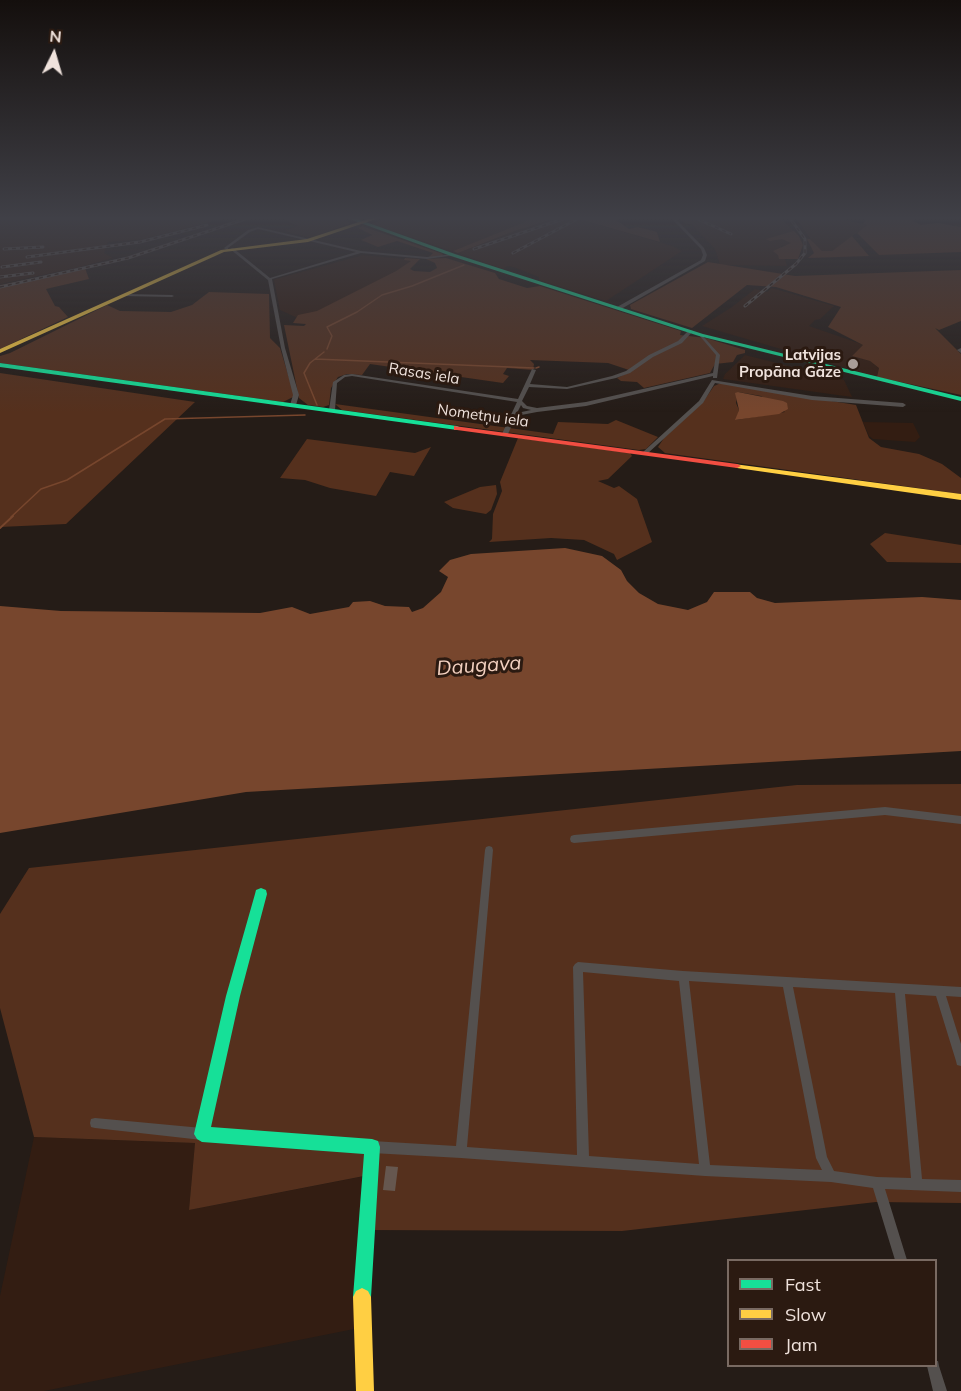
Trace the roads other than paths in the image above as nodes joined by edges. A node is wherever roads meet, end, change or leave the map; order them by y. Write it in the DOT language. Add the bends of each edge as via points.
graph roads {
  1 [pos="154,282"];
  2 [pos="269,282"];
  3 [pos="537,282"];
  4 [pos="666,282"];
  5 [pos="124,295"];
  6 [pos="172,296"];
  7 [pos="619,308"];
  8 [pos="696,333"];
  9 [pos="0,351"];
  10 [pos="0,365"];
  11 [pos="534,370"];
  12 [pos="715,374"];
  13 [pos="714,381"];
  14 [pos="528,385"];
  15 [pos="961,399"];
  16 [pos="519,401"];
  17 [pos="293,405"];
  18 [pos="903,405"];
  19 [pos="332,410"];
  20 [pos="537,410"];
  21 [pos="515,415"];
  22 [pos="505,434"];
  23 [pos="645,453"];
  24 [pos="961,497"];
  25 [pos="961,820"];
  26 [pos="574,839"];
  27 [pos="489,849"];
  28 [pos="261,894"];
  29 [pos="683,976"];
  30 [pos="787,982"];
  31 [pos="900,988"];
  32 [pos="939,990"];
  33 [pos="961,992"];
  34 [pos="961,1061"];
  35 [pos="95,1123"];
  36 [pos="202,1134"];
  37 [pos="372,1147"];
  38 [pos="461,1152"];
  39 [pos="583,1160"];
  40 [pos="705,1170"];
  41 [pos="831,1176"];
  42 [pos="877,1183"];
  43 [pos="917,1183"];
  44 [pos="961,1186"];
  45 [pos="901,1259"];
  46 [pos="934,1367"];
  47 [pos="365,1391"];
  48 [pos="940,1391"];
  1 -- 5 [label="street"];
  2 -- 17 [label="street" via="296,395"];
  3 -- 7 [label="street"];
  4 -- 7 [label="street"];
  5 -- 6 [label="street"];
  5 -- 9 [label="street"];
  7 -- 8 [label="street"];
  8 -- 12 [label="street" via="718,355"];
  8 -- 14 [label="street" via="614,377 567,388"];
  8 -- 15 [label="street"];
  10 -- 17 [label="street, Nometņu iela"];
  11 -- 14 [label="street"];
  12 -- 13 [label="street"];
  12 -- 20 [label="street" via="586,404"];
  13 -- 18 [label="street" via="812,398"];
  13 -- 23 [label="street" via="701,402"];
  14 -- 16 [label="street"];
  16 -- 19 [label="street, Rasas iela" via="352,375 335,382"];
  16 -- 20 [label="street, Rasas iela"];
  16 -- 21 [label="street"];
  17 -- 19 [label="street, Nometņu iela"];
  19 -- 22 [label="street, Nometņu iela"];
  20 -- 21 [label="street"];
  21 -- 22 [label="street"];
  22 -- 23 [label="street, Nometņu iela"];
  23 -- 24 [label="street, Nometņu iela"];
  25 -- 26 [label="street" via="885,811"];
  27 -- 38 [label="street"];
  28 -- 36 [label="street"];
  29 -- 30 [label="street"];
  29 -- 39 [label="street" via="578,967"];
  29 -- 40 [label="street"];
  30 -- 31 [label="street"];
  30 -- 41 [label="street" via="822,1158"];
  31 -- 32 [label="street"];
  31 -- 43 [label="street"];
  32 -- 33 [label="street"];
  32 -- 34 [label="street"];
  35 -- 36 [label="street"];
  36 -- 37 [label="street"];
  37 -- 38 [label="street"];
  37 -- 47 [label="street" via="362,1282"];
  38 -- 39 [label="street"];
  39 -- 40 [label="street"];
  40 -- 41 [label="street"];
  41 -- 42 [label="street"];
  42 -- 43 [label="street"];
  42 -- 45 [label="street"];
  43 -- 44 [label="street"];
  46 -- 48 [label="street"];
}
